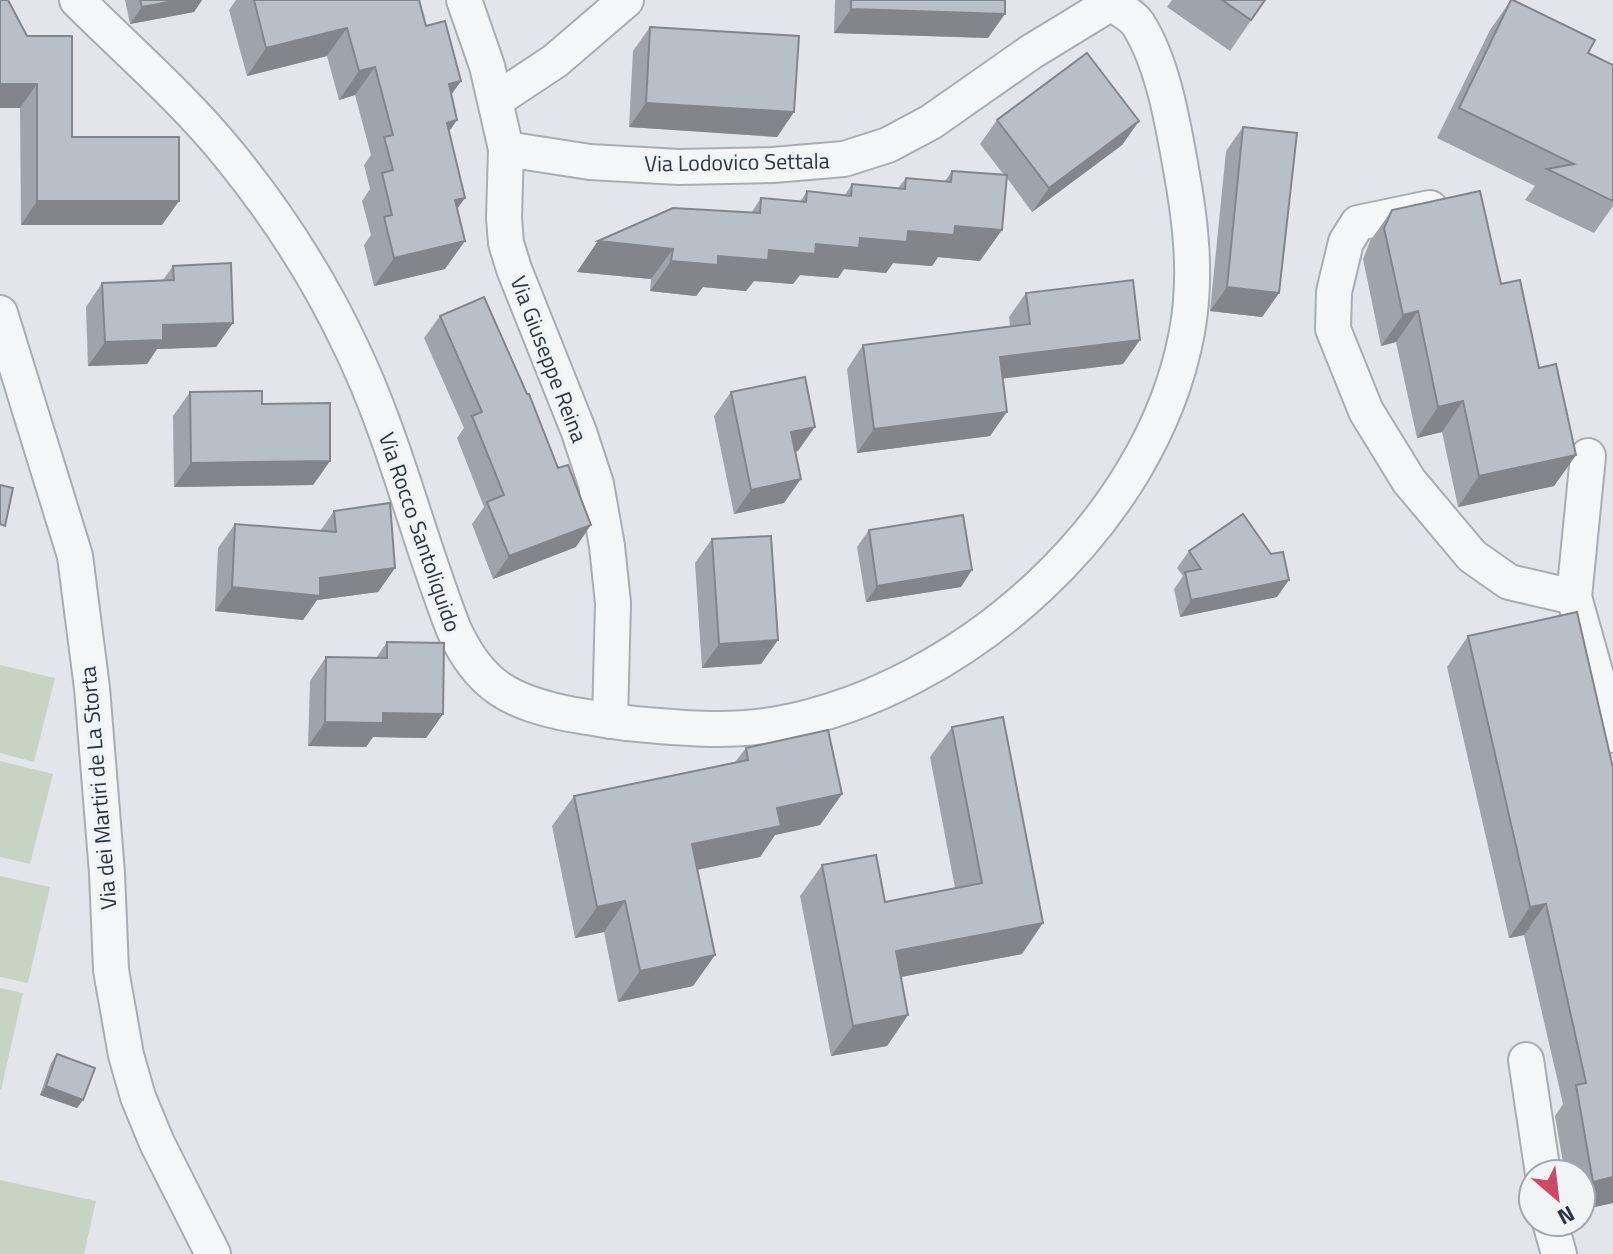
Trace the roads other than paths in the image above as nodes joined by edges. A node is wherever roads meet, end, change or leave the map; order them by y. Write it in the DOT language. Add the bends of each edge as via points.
graph roads {
  1 [pos="77,0"];
  2 [pos="464,0"];
  3 [pos="626,0"];
  4 [pos="1115,2"];
  5 [pos="496,100"];
  6 [pos="506,149"];
  7 [pos="1465,200"];
  8 [pos="0,313"];
  9 [pos="1588,456"];
  10 [pos="1574,597"];
  11 [pos="610,721"];
  12 [pos="1613,735"];
  13 [pos="1526,1060"];
  14 [pos="1541,1158"];
  15 [pos="213,1254"];
  1 -- 11 [label="street, Via Rocco Santoliquido" via="228,154 326,297 374,399 438,590 472,664 495,688 523,702"];
  2 -- 5 [label="street, Via Giuseppe Reina"];
  3 -- 5 [label="street" via="555,61"];
  4 -- 6 [label="street, Via Lodovico Settala" via="1031,52 931,122 888,145 844,159 679,167 590,162"];
  4 -- 11 [label="street, Via Rocco Santoliquido" via="1137,22 1162,85 1188,210 1194,270 1187,330 1169,397 1139,460 1103,517 1060,567 1011,610 937,661 869,695 798,720 730,730"];
  5 -- 6 [label="street, Via Giuseppe Reina"];
  6 -- 11 [label="street, Via Giuseppe Reina" via="506,243 596,484 613,603"];
  7 -- 10 [label="street" via="1358,223 1346,242 1334,292 1333,329 1366,411 1409,481 1472,556 1509,582"];
  8 -- 15 [label="street, Via dei Martiri de La Storta" via="75,556 92,688 111,970 126,1055 157,1143"];
  9 -- 10 [label="street"];
  10 -- 12 [label="street"];
  13 -- 14 [label="street"];
}
